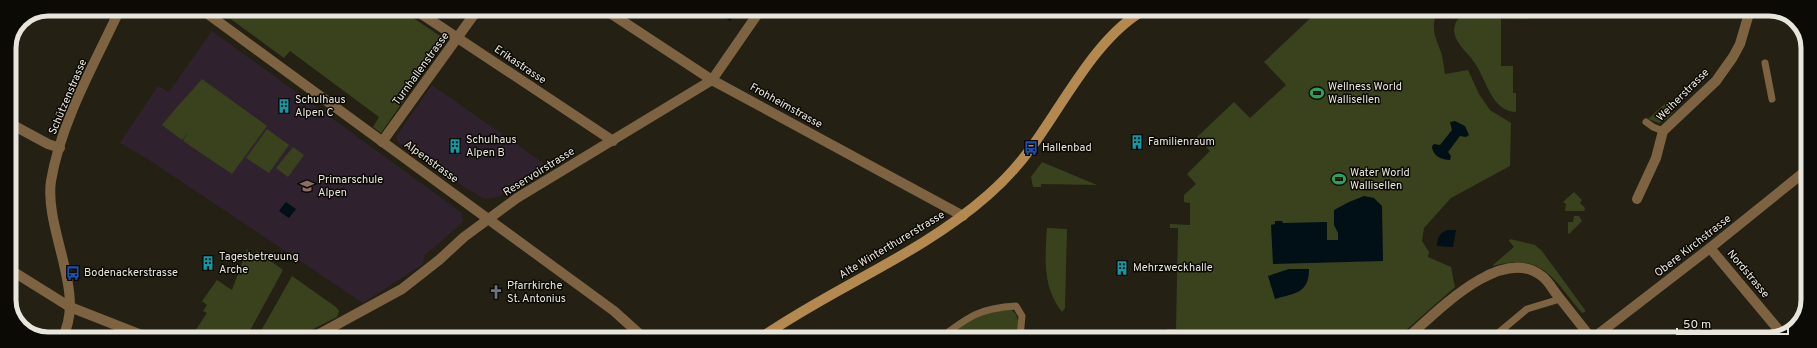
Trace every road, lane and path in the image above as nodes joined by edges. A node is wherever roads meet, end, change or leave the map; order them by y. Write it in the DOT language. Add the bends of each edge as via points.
graph roads {
  1 [pos="117,16"];
  2 [pos="211,16"];
  3 [pos="425,16"];
  4 [pos="473,16"];
  5 [pos="615,16"];
  6 [pos="756,16"];
  7 [pos="1134,16"];
  8 [pos="1748,16"];
  9 [pos="458,38"];
  10 [pos="1765,63"];
  11 [pos="712,80"];
  12 [pos="1772,99"];
  13 [pos="1646,122"];
  14 [pos="16,127"];
  15 [pos="1663,131"];
  16 [pos="613,140"];
  17 [pos="382,142"];
  18 [pos="60,148"];
  19 [pos="1801,175"];
  20 [pos="1638,199"];
  21 [pos="963,216"];
  22 [pos="489,218"];
  23 [pos="1710,248"];
  24 [pos="16,274"];
  25 [pos="1560,299"];
  26 [pos="70,307"];
  27 [pos="1779,330"];
  28 [pos="64,332"];
  29 [pos="134,332"];
  30 [pos="323,332"];
  31 [pos="638,332"];
  32 [pos="770,332"];
  33 [pos="949,332"];
  34 [pos="1020,332"];
  35 [pos="1414,332"];
  36 [pos="1499,332"];
  37 [pos="1586,332"];
  38 [pos="1601,332"];
  1 -- 18 [label="street, Schützenstrasse" via="69,120"];
  2 -- 17 [label="street, Alpenstrasse"];
  3 -- 9 [label="street, Erikastrasse"];
  4 -- 9 [label="street, Turnhallenstrasse"];
  5 -- 11 [label="street, Frohheimstrasse"];
  6 -- 11 [label="street, Reservoirstrasse"];
  7 -- 21 [label="main road, Alte Winterthurerstrasse" via="1105,44 1011,173"];
  8 -- 15 [label="street, Weiherstrasse" via="1740,44 1716,81"];
  9 -- 16 [label="street, Erikastrasse"];
  9 -- 17 [label="street, Turnhallenstrasse"];
  10 -- 12 [label="lane"];
  11 -- 16 [label="street, Reservoirstrasse"];
  11 -- 21 [label="street, Frohheimstrasse"];
  13 -- 15 [label="lane"];
  14 -- 18 [label="street"];
  15 -- 20 [label="street, Weiherstrasse" via="1656,158"];
  16 -- 22 [label="street, Reservoirstrasse"];
  17 -- 22 [label="street, Alpenstrasse"];
  18 -- 26 [label="street, Schützenstrasse" via="51,182 52,206"];
  19 -- 23 [label="street, Obere Kirchstrasse"];
  21 -- 32 [label="main road, Alte Winterthurerstrasse" via="902,256"];
  22 -- 30 [label="street, Reservoirstrasse" via="402,289"];
  22 -- 31 [label="street, Alpenstrasse" via="614,311"];
  23 -- 27 [label="street, Nordstrasse"];
  23 -- 38 [label="street, Obere Kirchstrasse"];
  24 -- 26 [label="street"];
  25 -- 35 [label="street" via="1543,277 1530,270 1514,267 1485,277 1463,289"];
  25 -- 36 [label="lane" via="1527,309"];
  25 -- 37 [label="street"];
  26 -- 28 [label="street, Schützenstrasse"];
  26 -- 29 [label="street"];
  33 -- 34 [label="lane" via="975,314 994,308 1016,306 1022,316"];
}
